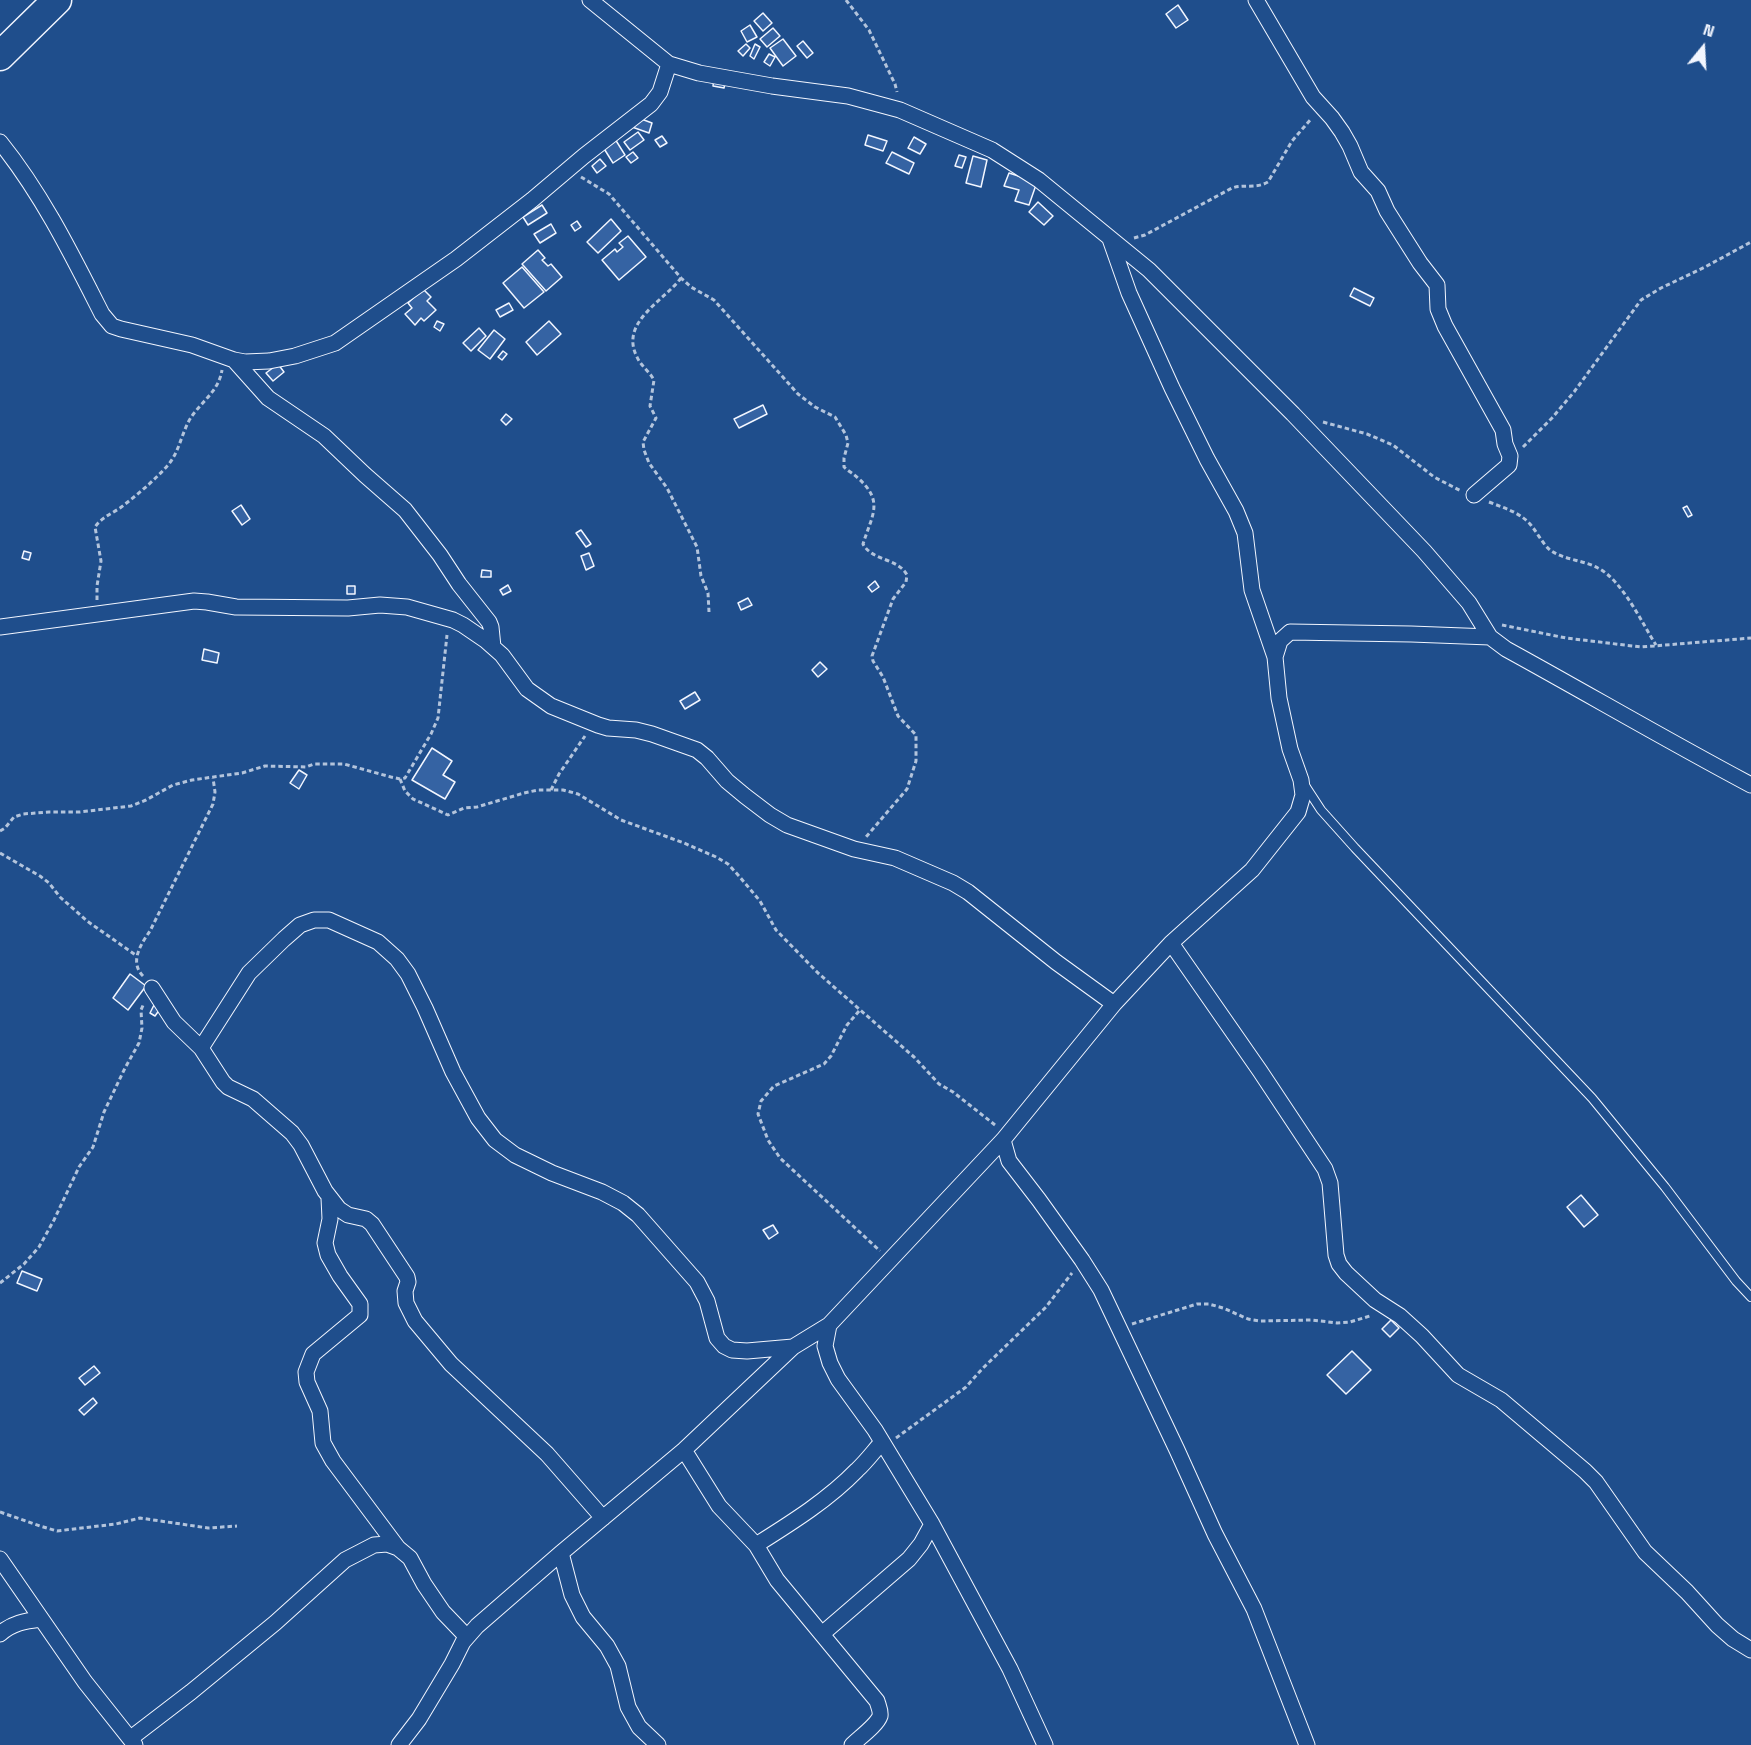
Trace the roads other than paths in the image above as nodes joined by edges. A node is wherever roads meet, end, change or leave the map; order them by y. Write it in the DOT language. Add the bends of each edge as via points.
graph roads {
  1 [pos="57,0"];
  2 [pos="590,0"];
  3 [pos="1256,0"];
  4 [pos="0,56"];
  5 [pos="669,64"];
  6 [pos="0,142"];
  7 [pos="1110,238"];
  8 [pos="228,358"];
  9 [pos="1474,495"];
  10 [pos="0,627"];
  11 [pos="1490,637"];
  12 [pos="493,647"];
  13 [pos="1275,657"];
  14 [pos="1302,780"];
  15 [pos="1751,785"];
  16 [pos="1171,943"];
  17 [pos="152,988"];
  18 [pos="1114,1004"];
  19 [pos="201,1048"];
  20 [pos="1003,1140"];
  21 [pos="329,1198"];
  22 [pos="1751,1297"];
  23 [pos="829,1325"];
  24 [pos="793,1347"];
  25 [pos="883,1444"];
  26 [pos="684,1450"];
  27 [pos="603,1518"];
  28 [pos="932,1524"];
  29 [pos="756,1545"];
  30 [pos="398,1548"];
  31 [pos="561,1553"];
  32 [pos="0,1559"];
  33 [pos="41,1619"];
  34 [pos="2,1631"];
  35 [pos="822,1634"];
  36 [pos="467,1637"];
  37 [pos="1751,1650"];
  38 [pos="133,1742"];
  39 [pos="399,1745"];
  40 [pos="658,1745"];
  41 [pos="852,1745"];
  42 [pos="1045,1745"];
  43 [pos="1307,1745"];
  1 -- 4 [label="highway"];
  2 -- 5 [label="street"];
  3 -- 9 [label="street" via="1312,97 1350,146 1361,172 1437,285 1438,309 1445,326 1503,430 1509,465"];
  5 -- 7 [label="street" via="699,73 848,96 900,110 992,150 1039,180"];
  5 -- 8 [label="street" via="655,100 456,259 335,343 269,361"];
  6 -- 8 [label="street" via="23,172 112,326"];
  7 -- 11 [label="street" via="1149,270 1293,414 1431,559"];
  7 -- 13 [label="street" via="1129,292 1172,387 1245,533 1252,590"];
  8 -- 12 [label="street" via="268,398 324,436 405,510 489,622"];
  10 -- 12 [label="street" via="194,601 236,607 380,605 407,607 449,619"];
  11 -- 13 [label="street" via="1290,632 1280,641"];
  11 -- 15 [label="street"];
  12 -- 18 [label="street" via="527,689 552,706 598,725 652,734 697,750 736,788 787,825 854,849 895,858 953,883"];
  13 -- 14 [label="street" via="1290,749"];
  14 -- 16 [label="street" via="1298,812 1252,870"];
  14 -- 22 [label="lane" via="1321,810 1355,848 1592,1098"];
  16 -- 18 [label="street"];
  16 -- 37 [label="street" via="1325,1169 1330,1183 1336,1255 1346,1273 1422,1336 1458,1375 1501,1400 1585,1471 1646,1552 1717,1625"];
  17 -- 19 [label="street" via="174,1022"];
  18 -- 20 [label="street"];
  19 -- 21 [label="street" via="228,1087 253,1099 292,1133"];
  19 -- 24 [label="street" via="249,973 300,925 314,920 329,921 378,942 408,974 453,1072 495,1140 515,1155 602,1192 638,1215 697,1282 707,1301 717,1338 724,1346 747,1352"];
  20 -- 23 [label="street"];
  20 -- 43 [label="street" via="1009,1161 1101,1290 1254,1609"];
  21 -- 27 [label="street" via="343,1213 372,1224 407,1277 406,1303 415,1321 451,1364 547,1454"];
  21 -- 30 [label="street" via="325,1243 328,1255 361,1308 360,1315 313,1354 306,1372 307,1383 320,1411 323,1443"];
  23 -- 24 [label="street"];
  23 -- 25 [label="street" via="825,1346 830,1363"];
  24 -- 26 [label="street"];
  25 -- 28 [label="street"];
  25 -- 29 [label="street" via="829,1494"];
  26 -- 27 [label="street"];
  26 -- 29 [label="street" via="719,1506"];
  27 -- 31 [label="street"];
  28 -- 35 [label="street" via="909,1559"];
  28 -- 42 [label="street" via="1006,1662"];
  29 -- 35 [label="street" via="777,1580"];
  30 -- 36 [label="street" via="410,1558 443,1612"];
  30 -- 38 [label="street" via="374,1545 345,1560"];
  31 -- 36 [label="street"];
  31 -- 40 [label="street" via="583,1617 618,1666 628,1707 639,1727"];
  32 -- 33 [label="street"];
  33 -- 34 [label="street" via="19,1622"];
  33 -- 38 [label="street" via="84,1682"];
  35 -- 41 [label="street" via="879,1709 880,1717 875,1724"];
  36 -- 39 [label="street" via="419,1719"];
}
